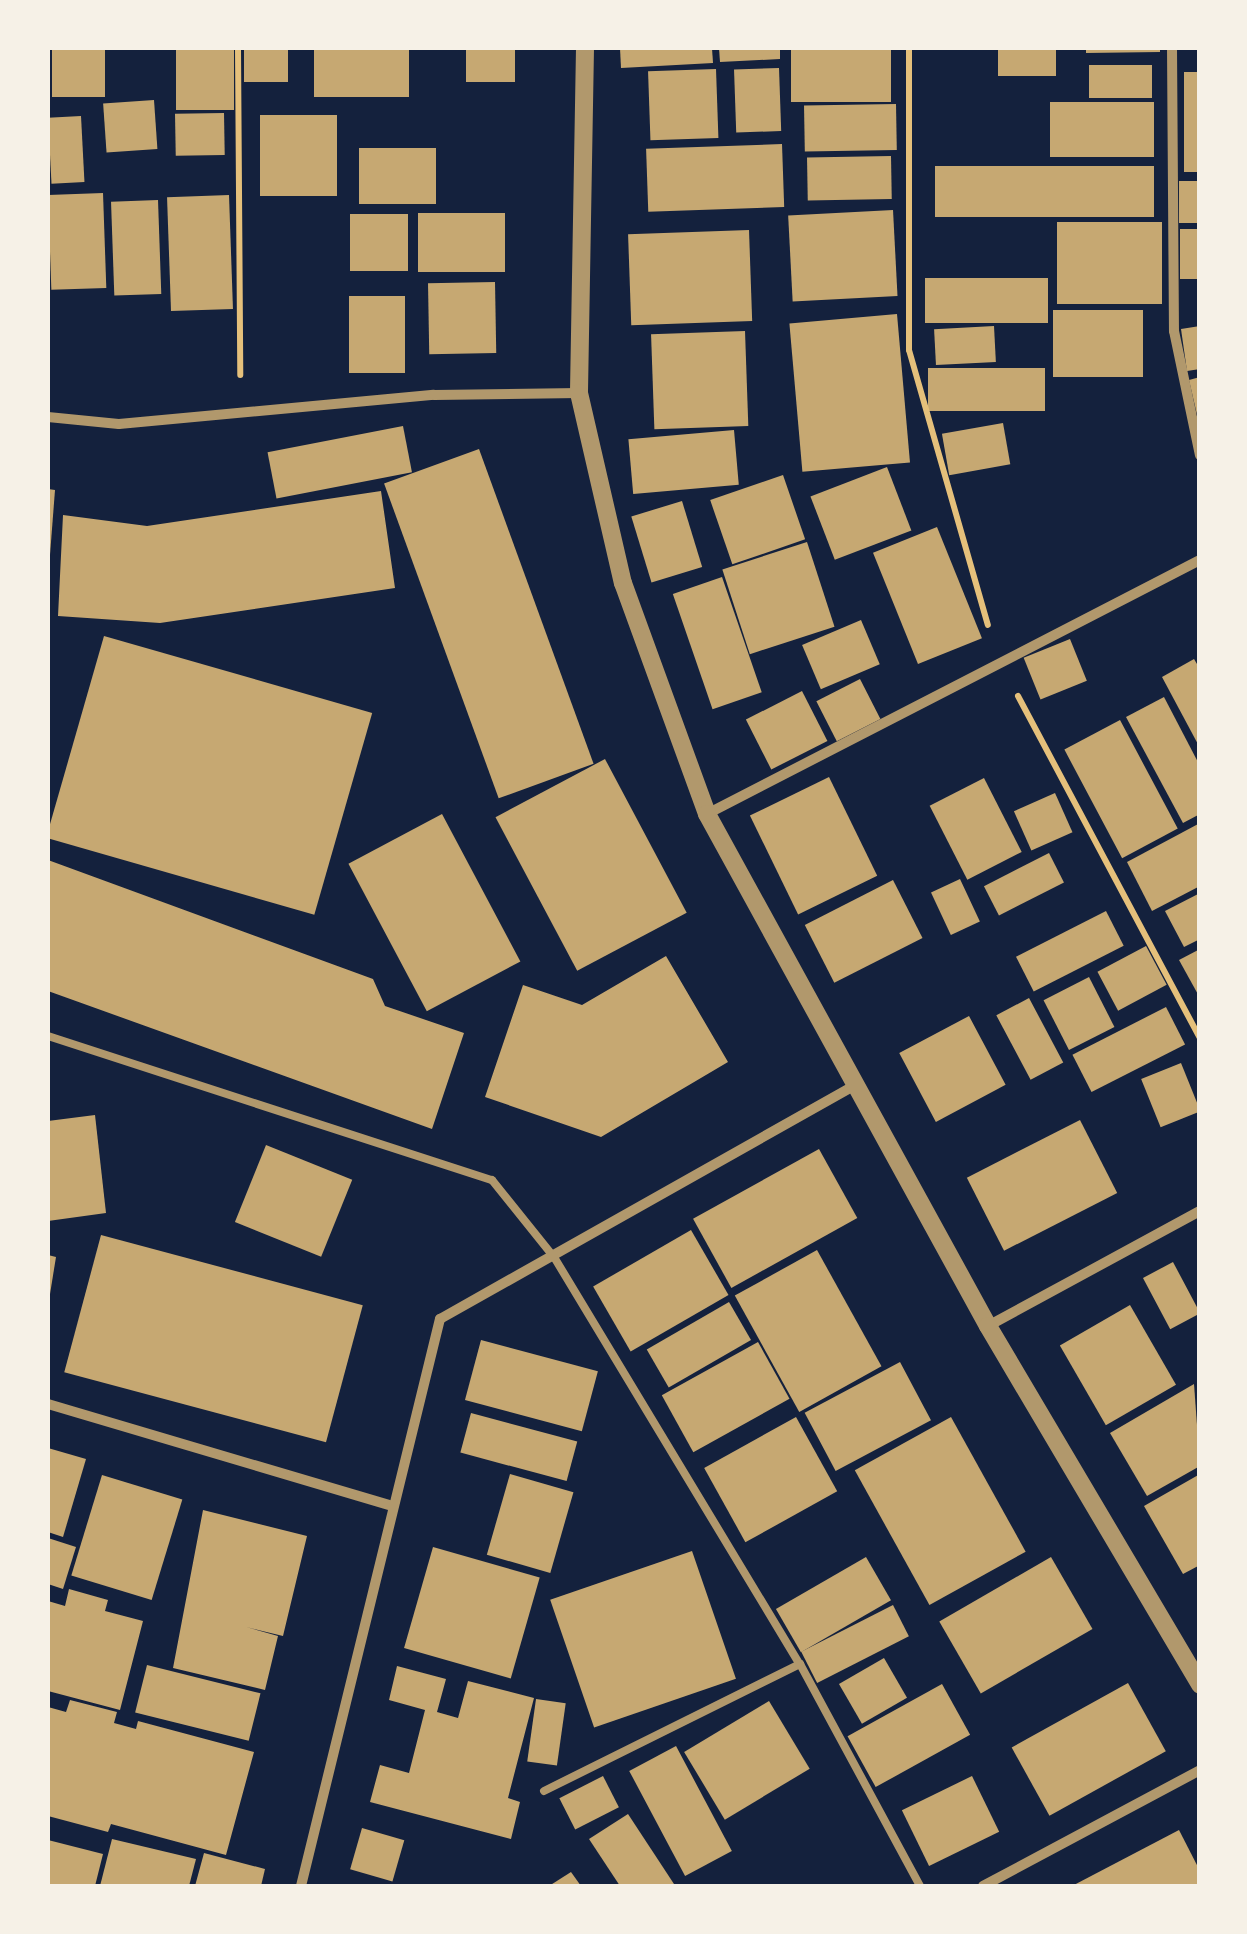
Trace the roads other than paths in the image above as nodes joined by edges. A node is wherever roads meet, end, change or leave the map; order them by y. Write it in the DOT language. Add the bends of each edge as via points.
graph roads {
  1 [pos="586,48"];
  2 [pos="1172,48"];
  3 [pos="579,393"];
  4 [pos="48,417"];
  5 [pos="1200,454"];
  6 [pos="1200,560"];
  7 [pos="708,814"];
  8 [pos="48,1036"];
  9 [pos="854,1086"];
  10 [pos="1200,1211"];
  11 [pos="554,1257"];
  12 [pos="988,1326"];
  13 [pos="48,1404"];
  14 [pos="390,1505"];
  15 [pos="800,1664"];
  16 [pos="1200,1685"];
  17 [pos="1200,1770"];
  18 [pos="544,1792"];
  19 [pos="301,1886"];
  20 [pos="920,1886"];
  21 [pos="983,1886"];
  1 -- 3 [label="street"];
  2 -- 5 [label="street" via="1174,331"];
  3 -- 4 [label="street" via="434,395 119,424"];
  3 -- 7 [label="street" via="623,583"];
  6 -- 7 [label="street"];
  7 -- 9 [label="street"];
  8 -- 11 [label="lane" via="492,1180"];
  9 -- 11 [label="street"];
  9 -- 12 [label="street"];
  10 -- 12 [label="street"];
  11 -- 14 [label="street" via="440,1319"];
  11 -- 15 [label="lane"];
  12 -- 16 [label="street"];
  13 -- 14 [label="street"];
  14 -- 19 [label="street"];
  15 -- 18 [label="lane"];
  15 -- 20 [label="lane"];
  17 -- 21 [label="street"];
}
